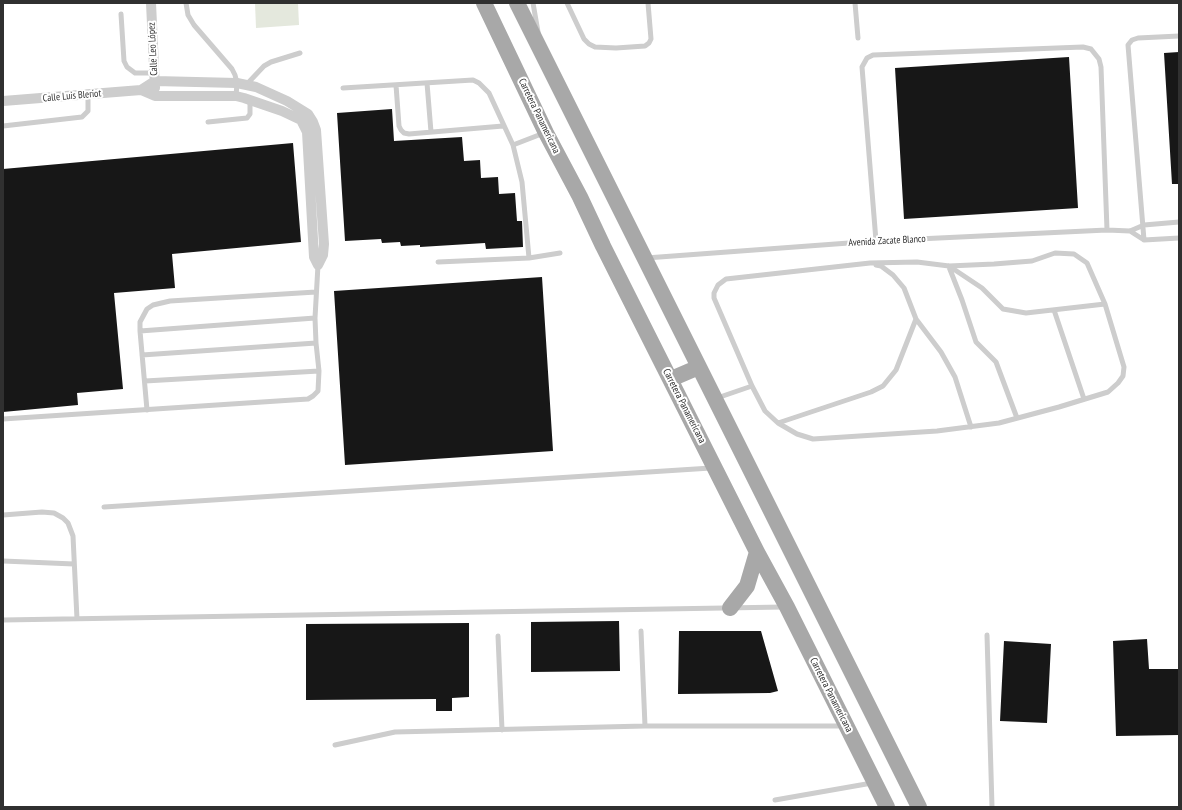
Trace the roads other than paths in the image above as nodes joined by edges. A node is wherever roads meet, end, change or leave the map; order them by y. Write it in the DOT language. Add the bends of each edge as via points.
graph roads {
  1 [pos="150,3"];
  2 [pos="186,3"];
  3 [pos="484,3"];
  4 [pos="517,3"];
  5 [pos="533,3"];
  6 [pos="567,3"];
  7 [pos="648,3"];
  8 [pos="855,3"];
  9 [pos="121,14"];
  10 [pos="1179,36"];
  11 [pos="858,38"];
  12 [pos="542,51"];
  13 [pos="300,53"];
  14 [pos="155,77"];
  15 [pos="242,83"];
  16 [pos="428,83"];
  17 [pos="396,85"];
  18 [pos="344,88"];
  19 [pos="141,90"];
  20 [pos="88,95"];
  21 [pos="155,96"];
  22 [pos="236,96"];
  23 [pos="250,99"];
  24 [pos="3,101"];
  25 [pos="208,122"];
  26 [pos="3,126"];
  27 [pos="503,126"];
  28 [pos="430,132"];
  29 [pos="546,132"];
  30 [pos="513,145"];
  31 [pos="1179,222"];
  32 [pos="1144,225"];
  33 [pos="1107,230"];
  34 [pos="1130,231"];
  35 [pos="1179,238"];
  36 [pos="1144,240"];
  37 [pos="876,241"];
  38 [pos="560,253"];
  39 [pos="529,258"];
  40 [pos="645,258"];
  41 [pos="438,262"];
  42 [pos="870,263"];
  43 [pos="318,265"];
  44 [pos="949,266"];
  45 [pos="316,292"];
  46 [pos="1105,304"];
  47 [pos="1054,310"];
  48 [pos="316,318"];
  49 [pos="916,319"];
  50 [pos="140,331"];
  51 [pos="316,343"];
  52 [pos="142,355"];
  53 [pos="699,367"];
  54 [pos="319,371"];
  55 [pos="671,379"];
  56 [pos="144,381"];
  57 [pos="752,386"];
  58 [pos="715,398"];
  59 [pos="1084,399"];
  60 [pos="147,410"];
  61 [pos="1017,418"];
  62 [pos="3,419"];
  63 [pos="778,423"];
  64 [pos="971,426"];
  65 [pos="716,468"];
  66 [pos="104,507"];
  67 [pos="3,515"];
  68 [pos="757,552"];
  69 [pos="3,561"];
  70 [pos="74,564"];
  71 [pos="787,607"];
  72 [pos="730,608"];
  73 [pos="77,619"];
  74 [pos="3,620"];
  75 [pos="641,631"];
  76 [pos="987,635"];
  77 [pos="498,636"];
  78 [pos="645,726"];
  79 [pos="847,726"];
  80 [pos="502,730"];
  81 [pos="335,745"];
  82 [pos="875,783"];
  83 [pos="775,800"];
  84 [pos="887,807"];
  85 [pos="919,807"];
  86 [pos="992,807"];
  1 -- 14 [label="street, Calle Leo López"];
  2 -- 15 [label="lane" via="188,15 194,25"];
  3 -- 29 [label="main road, Carretera Panamericana"];
  4 -- 12 [label="main road"];
  5 -- 12 [label="lane"];
  6 -- 7 [label="lane" via="584,39 589,44 595,47 616,48 649,44 651,39"];
  8 -- 11 [label="lane"];
  9 -- 14 [label="lane" via="124,61 127,67 135,72"];
  10 -- 32 [label="lane" via="1138,38 1128,45"];
  12 -- 40 [label="main road"];
  13 -- 15 [label="lane" via="271,62"];
  14 -- 15 [label="street"];
  14 -- 19 [label="street, Calle Luis Bleriot"];
  14 -- 21 [label="street, Calle Leo López"];
  15 -- 22 [label="lane"];
  15 -- 43 [label="street" via="287,101 308,114 313,122 316,130 324,244 323,255"];
  16 -- 17 [label="lane"];
  16 -- 27 [label="lane" via="473,80 479,83 489,93"];
  16 -- 28 [label="lane"];
  17 -- 18 [label="lane"];
  17 -- 28 [label="lane" via="401,130 409,134"];
  19 -- 20 [label="street, Calle Luis Bleriot"];
  19 -- 21 [label="street, Calle Luis Bleriot"];
  20 -- 24 [label="street, Calle Luis Bleriot"];
  20 -- 26 [label="lane" via="88,111 82,117"];
  21 -- 22 [label="street, Calle Luis Bleriot"];
  22 -- 23 [label="street, Calle Luis Bleriot"];
  23 -- 25 [label="lane" via="250,114 247,118"];
  23 -- 43 [label="street, Calle Luis Bleriot" via="297,117 305,126 314,257"];
  27 -- 28 [label="lane"];
  27 -- 30 [label="lane"];
  29 -- 30 [label="lane"];
  29 -- 55 [label="main road, Carretera Panamericana"];
  30 -- 39 [label="lane" via="522,182"];
  31 -- 32 [label="lane, Avenida Zacate Blanco"];
  32 -- 34 [label="lane, Avenida Zacate Blanco"];
  32 -- 36 [label="lane"];
  33 -- 34 [label="lane, Avenida Zacate Blanco"];
  33 -- 37 [label="lane, Avenida Zacate Blanco"];
  33 -- 37 [label="lane" via="1101,67 1099,59 1091,49 1083,47 873,55 867,58 862,67"];
  34 -- 36 [label="lane"];
  35 -- 36 [label="lane"];
  37 -- 40 [label="lane, Avenida Zacate Blanco"];
  38 -- 39 [label="lane"];
  39 -- 41 [label="lane"];
  40 -- 53 [label="main road"];
  42 -- 44 [label="lane" via="917,262"];
  42 -- 49 [label="lane" via="881,266 904,288"];
  42 -- 57 [label="lane" via="726,279 718,285 714,298"];
  43 -- 45 [label="lane"];
  44 -- 46 [label="lane" via="1032,261 1055,253 1074,254 1087,263"];
  44 -- 47 [label="lane" via="982,288 1003,308 1026,313"];
  44 -- 61 [label="lane" via="976,342 996,362"];
  45 -- 48 [label="lane"];
  45 -- 50 [label="lane" via="170,301 147,309 140,322"];
  46 -- 47 [label="lane"];
  46 -- 59 [label="lane" via="1124,367 1123,376 1108,392"];
  47 -- 59 [label="lane"];
  48 -- 50 [label="lane"];
  48 -- 51 [label="lane"];
  49 -- 63 [label="lane" via="896,370 883,386 872,392"];
  49 -- 64 [label="lane" via="941,352 955,377"];
  50 -- 52 [label="lane"];
  51 -- 52 [label="lane"];
  51 -- 54 [label="lane"];
  52 -- 56 [label="lane"];
  53 -- 55 [label="main road"];
  53 -- 58 [label="main road"];
  54 -- 56 [label="lane"];
  54 -- 60 [label="lane" via="318,390 308,399"];
  55 -- 65 [label="main road, Carretera Panamericana"];
  56 -- 60 [label="lane"];
  57 -- 58 [label="lane"];
  57 -- 63 [label="lane" via="765,411"];
  58 -- 85 [label="main road"];
  59 -- 61 [label="lane"];
  60 -- 62 [label="lane"];
  61 -- 64 [label="lane"];
  63 -- 64 [label="lane" via="797,434 813,439 937,431"];
  65 -- 66 [label="lane"];
  65 -- 68 [label="main road, Carretera Panamericana"];
  67 -- 70 [label="lane" via="42,512 54,513 63,518 73,536"];
  68 -- 71 [label="main road, Carretera Panamericana"];
  68 -- 72 [label="main road" via="747,586"];
  69 -- 70 [label="lane"];
  70 -- 73 [label="lane"];
  71 -- 72 [label="lane"];
  71 -- 79 [label="main road, Carretera Panamericana"];
  72 -- 73 [label="lane"];
  73 -- 74 [label="lane"];
  75 -- 78 [label="lane"];
  76 -- 86 [label="lane"];
  77 -- 80 [label="lane"];
  78 -- 79 [label="lane"];
  78 -- 80 [label="lane"];
  79 -- 82 [label="main road, Carretera Panamericana"];
  80 -- 81 [label="lane" via="395,732"];
  82 -- 83 [label="lane"];
  82 -- 84 [label="main road, Carretera Panamericana"];
}
